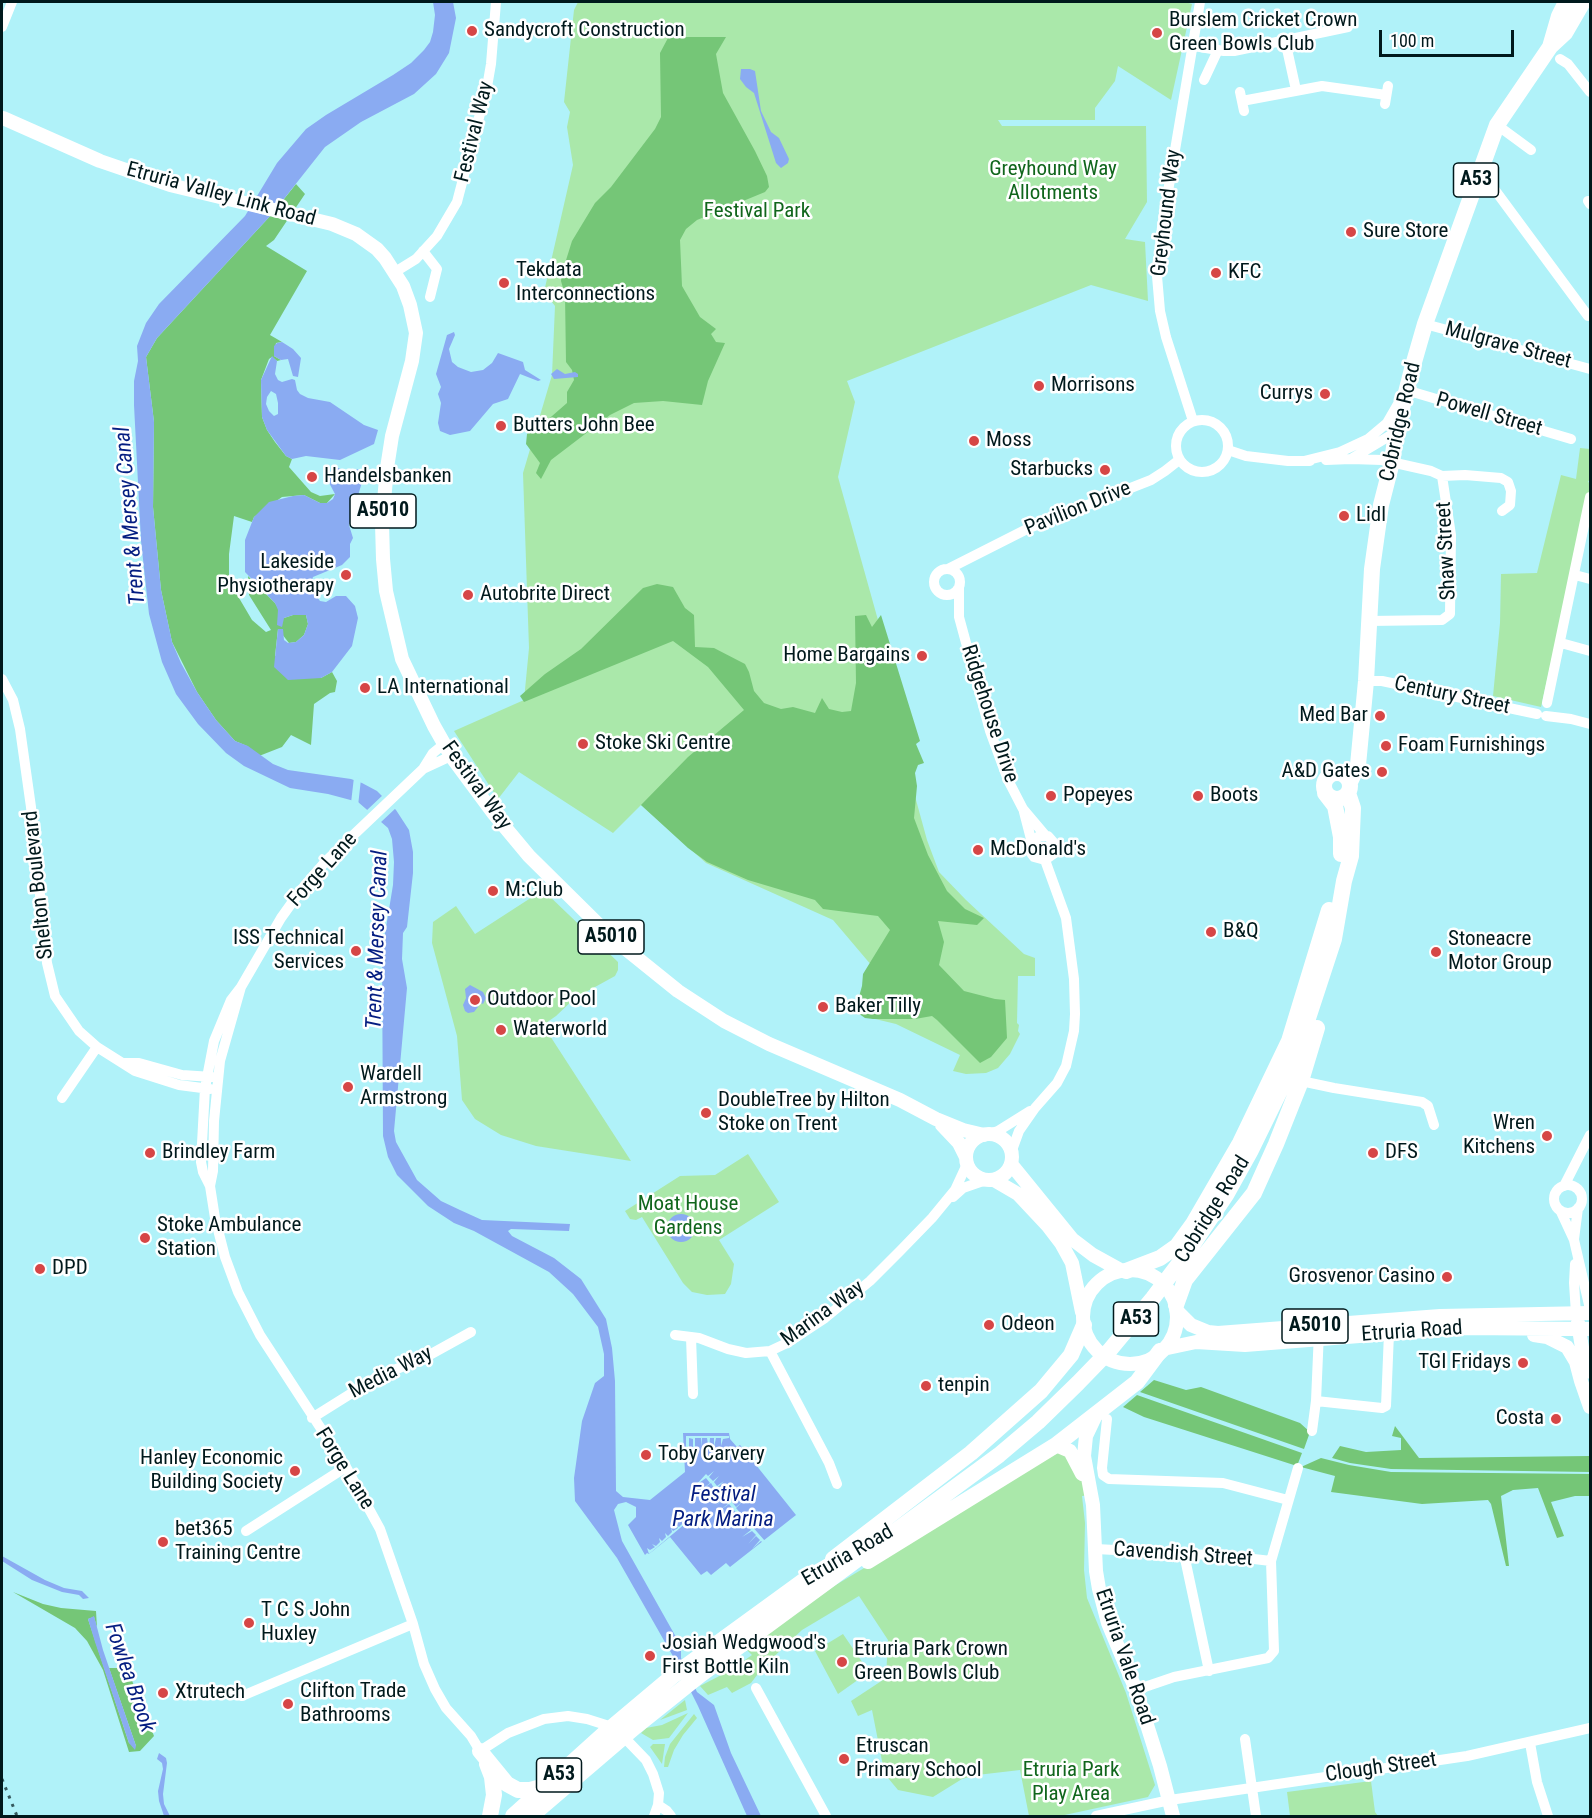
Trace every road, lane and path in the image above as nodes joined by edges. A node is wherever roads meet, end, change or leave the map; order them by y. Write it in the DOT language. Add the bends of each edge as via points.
graph roads {
  1 [pos="12,2"];
  2 [pos="496,2"];
  3 [pos="1200,2"];
  4 [pos="1566,2"];
  5 [pos="1583,2"];
  6 [pos="2,27"];
  7 [pos="1348,27"];
  8 [pos="1286,40"];
  9 [pos="1194,46"];
  10 [pos="1218,50"];
  11 [pos="1555,53"];
  12 [pos="1204,80"];
  13 [pos="1296,90"];
  14 [pos="1590,92"];
  15 [pos="1386,95"];
  16 [pos="1242,101"];
  17 [pos="2,117"];
  18 [pos="1497,125"];
  19 [pos="1531,150"];
  20 [pos="1477,177"];
  21 [pos="423,251"];
  22 [pos="395,272"];
  23 [pos="430,297"];
  24 [pos="1589,316"];
  25 [pos="1425,324"];
  26 [pos="1590,369"];
  27 [pos="1406,390"];
  28 [pos="1193,421"];
  29 [pos="1396,432"];
  30 [pos="1571,439"];
  31 [pos="1228,450"];
  32 [pos="1351,459"];
  33 [pos="1179,460"];
  34 [pos="1304,461"];
  35 [pos="1392,462"];
  36 [pos="1442,476"];
  37 [pos="1590,497"];
  38 [pos="1589,509"];
  39 [pos="1502,511"];
  40 [pos="976,556"];
  41 [pos="948,569"];
  42 [pos="1575,575"];
  43 [pos="1590,579"];
  44 [pos="959,583"];
  45 [pos="945,595"];
  46 [pos="959,617"];
  47 [pos="1369,621"];
  48 [pos="1561,643"];
  49 [pos="1590,651"];
  50 [pos="2,679"];
  51 [pos="1366,681"];
  52 [pos="1547,703"];
  53 [pos="1590,724"];
  54 [pos="1361,730"];
  55 [pos="448,750"];
  56 [pos="1334,773"];
  57 [pos="1349,788"];
  58 [pos="1325,793"];
  59 [pos="1023,809"];
  60 [pos="1045,836"];
  61 [pos="1032,843"];
  62 [pos="1046,860"];
  63 [pos="1341,861"];
  64 [pos="1344,880"];
  65 [pos="1334,939"];
  66 [pos="97,1047"];
  67 [pos="1301,1081"];
  68 [pos="211,1083"];
  69 [pos="62,1098"];
  70 [pos="1035,1108"];
  71 [pos="936,1119"];
  72 [pos="1434,1125"];
  73 [pos="986,1135"];
  74 [pos="1590,1135"];
  75 [pos="1011,1158"];
  76 [pos="966,1161"];
  77 [pos="990,1180"];
  78 [pos="1569,1186"];
  79 [pos="944,1204"];
  80 [pos="1578,1208"];
  81 [pos="1561,1212"];
  82 [pos="1575,1246"];
  83 [pos="1124,1271"];
  84 [pos="1176,1308"];
  85 [pos="1586,1312"];
  86 [pos="1084,1322"];
  87 [pos="1495,1329"];
  88 [pos="1585,1330"];
  89 [pos="471,1332"];
  90 [pos="1319,1332"];
  91 [pos="1389,1333"];
  92 [pos="675,1335"];
  93 [pos="691,1337"];
  94 [pos="1162,1350"];
  95 [pos="770,1351"];
  96 [pos="693,1394"];
  97 [pos="1590,1398"];
  98 [pos="1316,1401"];
  99 [pos="1590,1407"];
  100 [pos="1102,1417"];
  101 [pos="312,1418"];
  102 [pos="1312,1431"];
  103 [pos="1056,1445"];
  104 [pos="346,1467"];
  105 [pos="1298,1468"];
  106 [pos="837,1484"];
  107 [pos="1091,1495"];
  108 [pos="1288,1500"];
  109 [pos="902,1525"];
  110 [pos="246,1531"];
  111 [pos="1096,1549"];
  112 [pos="1184,1554"];
  113 [pos="1271,1561"];
  114 [pos="809,1587"];
  115 [pos="413,1624"];
  116 [pos="1209,1671"];
  117 [pos="756,1688"];
  118 [pos="1136,1690"];
  119 [pos="242,1695"];
  120 [pos="1590,1728"];
  121 [pos="611,1738"];
  122 [pos="1245,1739"];
  123 [pos="1530,1743"];
  124 [pos="483,1756"];
  125 [pos="587,1769"];
  126 [pos="549,1785"];
  127 [pos="1252,1787"];
  128 [pos="1170,1800"];
  129 [pos="658,1805"];
  130 [pos="490,1816"];
  131 [pos="513,1816"];
  132 [pos="531,1816"];
  133 [pos="550,1816"];
  134 [pos="654,1816"];
  135 [pos="671,1816"];
  136 [pos="826,1816"];
  137 [pos="1096,1816"];
  138 [pos="1173,1816"];
  139 [pos="1256,1816"];
  140 [pos="1548,1816"];
  1 -- 6 [label="street"];
  2 -- 21 [label="street, Festival Way" via="489,76 457,202"];
  3 -- 9 [label="street, Greyhound Way"];
  4 -- 11 [label="highway, Cobridge Road / A53" via="1559,15"];
  5 -- 11 [label="highway, Cobridge Road / A53"];
  7 -- 8 [label="street"];
  8 -- 10 [label="street" via="1234,51"];
  8 -- 13 [label="street"];
  9 -- 10 [label="street"];
  9 -- 28 [label="street, Greyhound Way" via="1157,276 1166,337"];
  10 -- 12 [label="street"];
  11 -- 14 [label="street"];
  11 -- 18 [label="highway, Cobridge Road / A53"];
  13 -- 15 [label="street" via="1322,86"];
  13 -- 16 [label="street"];
  17 -- 22 [label="main road, Etruria Valley Link Road / A5010" via="100,161 170,185 325,221 369,242"];
  18 -- 19 [label="street"];
  18 -- 20 [label="highway, Cobridge Road / A53"];
  20 -- 24 [label="street" via="1489,182"];
  20 -- 25 [label="highway, Cobridge Road / A53"];
  21 -- 22 [label="street, Festival Way"];
  21 -- 23 [label="street" via="437,269"];
  22 -- 55 [label="main road, Festival Way / A5010" via="410,304 416,333 387,468 382,524 386,591 402,659"];
  25 -- 26 [label="street, Mulgrave Street"];
  25 -- 27 [label="highway, Cobridge Road / A53"];
  27 -- 29 [label="highway, Cobridge Road / A53"];
  27 -- 30 [label="street, Powell Street"];
  27 -- 34 [label="street" via="1387,423 1368,439 1340,452"];
  28 -- 31 [label="street" via="1217,424 1226,436"];
  28 -- 33 [label="street" via="1176,439"];
  29 -- 32 [label="street"];
  29 -- 35 [label="highway, Cobridge Road / A53"];
  31 -- 33 [label="street" via="1221,464 1207,472 1191,470"];
  31 -- 34 [label="street" via="1246,456"];
  32 -- 34 [label="street"];
  32 -- 35 [label="street"];
  33 -- 40 [label="street, Pavilion Drive" via="1151,480 1029,528"];
  35 -- 36 [label="street"];
  35 -- 47 [label="highway, Cobridge Road / A53" via="1373,560"];
  36 -- 39 [label="street" via="1501,478 1508,482 1510,505"];
  36 -- 47 [label="street, Shaw Street" via="1451,535 1450,614 1442,620"];
  37 -- 38 [label="street"];
  38 -- 42 [label="street"];
  40 -- 41 [label="street, Pavilion Drive"];
  40 -- 44 [label="street, Pavilion Drive"];
  41 -- 44 [label="street" via="955,572"];
  41 -- 45 [label="street" via="937,573 934,580 935,588"];
  42 -- 43 [label="street"];
  42 -- 48 [label="street"];
  44 -- 45 [label="street" via="953,593"];
  44 -- 46 [label="street, Ridgehouse Drive"];
  45 -- 46 [label="street, Ridgehouse Drive"];
  46 -- 59 [label="street, Ridgehouse Drive" via="990,731"];
  47 -- 51 [label="highway, Cobridge Road / A53"];
  48 -- 49 [label="street"];
  48 -- 52 [label="street"];
  50 -- 66 [label="street, Shelton Boulevard" via="13,700 20,729 51,984 70,1020"];
  51 -- 53 [label="street, Century Street" via="1382,681"];
  51 -- 54 [label="highway, Cobridge Road / A53"];
  54 -- 56 [label="highway, Cobridge Road / A53" via="1350,758"];
  54 -- 57 [label="highway, Cobridge Road / A53" via="1358,765"];
  55 -- 68 [label="street, Forge Lane" via="367,822 301,890 231,1000 210,1056"];
  55 -- 71 [label="main road, Festival Way / A5010" via="529,856 611,937 678,991 724,1021 770,1044"];
  56 -- 57 [label="highway" via="1344,774"];
  56 -- 58 [label="highway" via="1325,781"];
  57 -- 58 [label="highway" via="1339,799"];
  57 -- 64 [label="highway, Cobridge Road / A53" via="1353,808 1351,856"];
  58 -- 63 [label="highway" via="1335,806"];
  59 -- 60 [label="street, Ridgehouse Drive"];
  59 -- 61 [label="street, Ridgehouse Drive"];
  60 -- 61 [label="street"];
  60 -- 62 [label="street" via="1054,841 1056,848"];
  61 -- 62 [label="street" via="1034,857"];
  62 -- 70 [label="street" via="1066,918 1075,1014 1066,1066"];
  63 -- 64 [label="highway"];
  63 -- 83 [label="highway" via="1318,953 1289,1041 1240,1143 1177,1246 1160,1258"];
  64 -- 65 [label="highway, Cobridge Road / A53"];
  65 -- 67 [label="highway" via="1325,996"];
  65 -- 109 [label="highway, Cobridge Road / A53" via="1293,1064 1251,1150 1172,1274 1116,1342 1056,1404 999,1455"];
  66 -- 68 [label="street, Shelton Boulevard" via="135,1071 172,1083"];
  66 -- 69 [label="street"];
  67 -- 72 [label="street" via="1422,1102 1428,1106"];
  67 -- 84 [label="highway" via="1254,1193 1185,1280"];
  68 -- 101 [label="street, Forge Lane" via="210,1186 225,1257 260,1335"];
  70 -- 73 [label="street"];
  70 -- 75 [label="street" via="1019,1131"];
  71 -- 73 [label="main road, Festival Way / A5010"];
  71 -- 76 [label="main road, Festival Way / A5010" via="959,1143"];
  73 -- 75 [label="main road, A5010" via="1004,1140"];
  73 -- 76 [label="main road" via="968,1147"];
  74 -- 78 [label="street"];
  75 -- 77 [label="main road" via="1007,1171"];
  75 -- 83 [label="main road, A5010" via="1072,1239"];
  76 -- 77 [label="main road, A5010" via="973,1174"];
  76 -- 79 [label="street, Marina Way" via="955,1190"];
  77 -- 79 [label="street, Marina Way" via="963,1188"];
  77 -- 86 [label="main road, A5010" via="1018,1194 1060,1243 1072,1263"];
  78 -- 80 [label="street" via="1581,1194"];
  78 -- 81 [label="street" via="1556,1191 1554,1200"];
  79 -- 95 [label="street, Marina Way" via="861,1288 818,1323"];
  80 -- 81 [label="street" via="1571,1213"];
  80 -- 82 [label="street"];
  81 -- 82 [label="street"];
  82 -- 85 [label="street" via="1574,1283"];
  83 -- 84 [label="main road" via="1143,1273 1160,1281 1169,1290"];
  83 -- 86 [label="main road" via="1107,1276 1093,1288 1084,1305"];
  84 -- 90 [label="main road, Etruria Road / A5010" via="1191,1325 1208,1332"];
  84 -- 94 [label="main road" via="1174,1331"];
  85 -- 88 [label="main road"];
  85 -- 90 [label="main road, Etruria Road / A5010" via="1440,1316"];
  86 -- 94 [label="main road" via="1094,1347 1115,1361 1140,1362"];
  86 -- 114 [label="highway" via="1074,1352 1041,1391"];
  87 -- 88 [label="main road, Etruria Road / A5010"];
  87 -- 91 [label="main road, Etruria Road / A5010"];
  87 -- 99 [label="main road" via="1547,1337 1567,1347 1576,1362"];
  88 -- 97 [label="main road"];
  89 -- 101 [label="street, Media Way" via="424,1358 379,1376"];
  90 -- 91 [label="main road, Etruria Road / A5010"];
  90 -- 94 [label="main road, Etruria Road / A5010" via="1245,1345 1196,1342"];
  90 -- 98 [label="street"];
  91 -- 98 [label="street" via="1386,1406"];
  92 -- 93 [label="street, Marina Way"];
  93 -- 95 [label="street, Marina Way" via="746,1353"];
  93 -- 96 [label="street"];
  94 -- 100 [label="highway"];
  95 -- 106 [label="street" via="821,1435"];
  98 -- 102 [label="street"];
  100 -- 103 [label="highway"];
  100 -- 107 [label="main road" via="1086,1436 1084,1456"];
  100 -- 108 [label="street" via="1099,1451 1102,1472 1109,1479 1223,1483"];
  101 -- 104 [label="street, Forge Lane"];
  103 -- 107 [label="main road" via="1073,1455"];
  103 -- 114 [label="highway" via="897,1545"];
  104 -- 110 [label="street"];
  104 -- 115 [label="street, Forge Lane" via="380,1529"];
  105 -- 108 [label="street"];
  107 -- 111 [label="main road, Etruria Vale Road"];
  108 -- 113 [label="street"];
  109 -- 114 [label="highway, Etruria Road / A53"];
  111 -- 112 [label="street, Cavendish Street"];
  111 -- 118 [label="main road, Etruria Vale Road" via="1096,1571 1108,1623"];
  112 -- 113 [label="street, Cavendish Street"];
  112 -- 116 [label="street"];
  113 -- 116 [label="street" via="1274,1651 1268,1658"];
  114 -- 121 [label="highway, Etruria Road / A53" via="695,1669"];
  115 -- 119 [label="street"];
  115 -- 124 [label="street, Forge Lane" via="435,1689"];
  116 -- 118 [label="street" via="1174,1677"];
  117 -- 136 [label="street"];
  118 -- 128 [label="main road, Etruria Vale Road"];
  120 -- 123 [label="street, Clough Street"];
  121 -- 125 [label="highway, Etruria Road / A53"];
  121 -- 126 [label="highway, Etruria Road / A53"];
  122 -- 127 [label="street"];
  123 -- 127 [label="street, Clough Street"];
  123 -- 140 [label="street"];
  124 -- 126 [label="highway" via="518,1791"];
  124 -- 129 [label="street" via="508,1733 531,1723 568,1716 587,1719 619,1732 640,1753 653,1774"];
  124 -- 130 [label="highway" via="492,1777"];
  125 -- 132 [label="highway, Etruria Road / A53"];
  125 -- 133 [label="highway"];
  126 -- 131 [label="highway, Etruria Road / A53"];
  127 -- 128 [label="street, Clough Street"];
  127 -- 139 [label="street"];
  128 -- 137 [label="street, Clough Street"];
  128 -- 138 [label="main road, Etruria Vale Road"];
  129 -- 134 [label="street"];
  129 -- 135 [label="street"];
}
